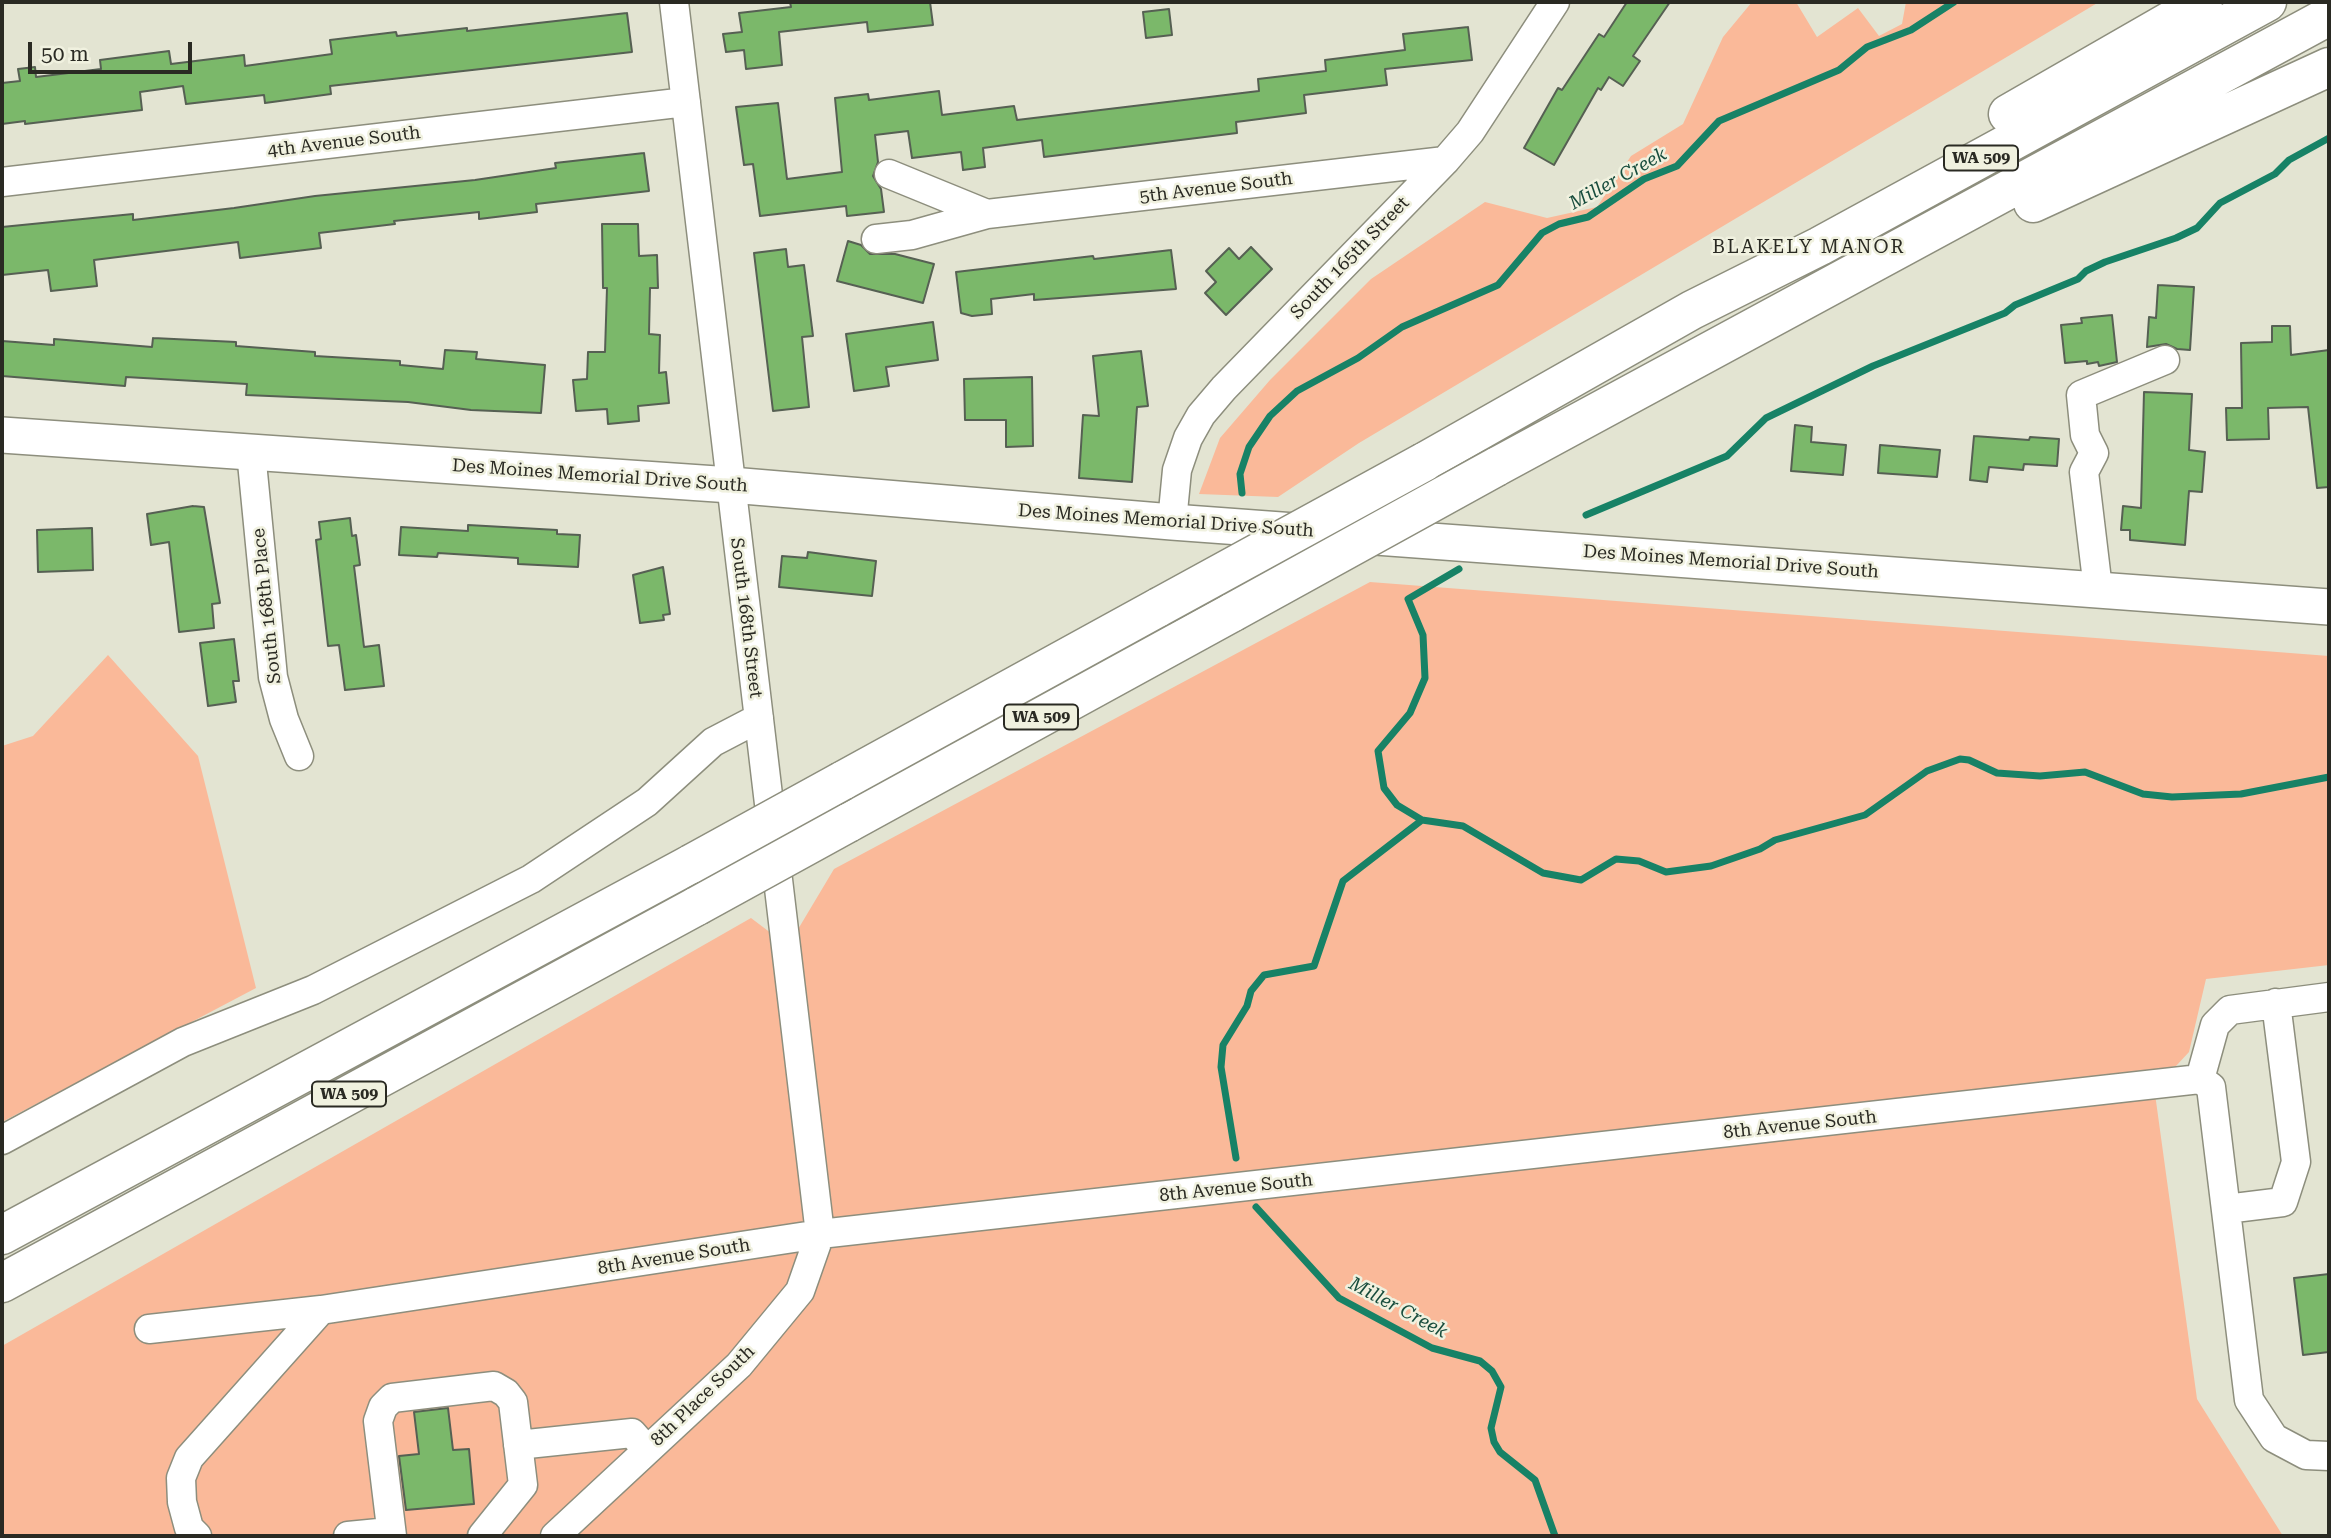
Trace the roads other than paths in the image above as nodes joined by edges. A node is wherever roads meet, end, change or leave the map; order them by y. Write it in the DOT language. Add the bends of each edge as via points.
graph roads {
  1 [pos="674,2"];
  2 [pos="1555,2"];
  3 [pos="2203,2"];
  4 [pos="2267,2"];
  5 [pos="2329,16"];
  6 [pos="2329,67"];
  7 [pos="686,102"];
  8 [pos="1445,161"];
  9 [pos="889,174"];
  10 [pos="2,182"];
  11 [pos="987,214"];
  12 [pos="876,239"];
  13 [pos="1903,247"];
  14 [pos="1692,310"];
  15 [pos="2165,360"];
  16 [pos="2,435"];
  17 [pos="251,452"];
  18 [pos="731,485"];
  19 [pos="1172,522"];
  20 [pos="2098,589"];
  21 [pos="2329,607"];
  22 [pos="759,718"];
  23 [pos="299,756"];
  24 [pos="2329,997"];
  25 [pos="2276,1003"];
  26 [pos="2200,1079"];
  27 [pos="2,1140"];
  28 [pos="2226,1209"];
  29 [pos="820,1234"];
  30 [pos="2,1235"];
  31 [pos="2,1283"];
  32 [pos="321,1310"];
  33 [pos="149,1329"];
  34 [pos="518,1445"];
  35 [pos="647,1450"];
  36 [pos="2329,1456"];
  37 [pos="373,1535"];
  38 [pos="197,1536"];
  39 [pos="482,1536"];
  40 [pos="555,1536"];
  1 -- 7 [label="street, South 168th Street"];
  2 -- 8 [label="street, South 165th Street"];
  3 -- 14 [label="highway" via="1762,256"];
  4 -- 14 [label="highway, WA 509" via="1820,246"];
  5 -- 13 [label="highway, WA 509"];
  6 -- 13 [label="highway" via="1962,236"];
  7 -- 10 [label="street, 4th Avenue South"];
  7 -- 18 [label="street, South 168th Street"];
  8 -- 11 [label="street, 5th Avenue South"];
  8 -- 19 [label="street, South 165th Street" via="1201,415 1177,470"];
  9 -- 11 [label="street"];
  11 -- 12 [label="street, 5th Avenue South" via="912,235"];
  13 -- 31 [label="highway, WA 509, bridge"];
  14 -- 30 [label="highway, WA 509, bridge" via="691,864"];
  15 -- 20 [label="street" via="2081,395 2085,435 2094,453 2084,472"];
  16 -- 17 [label="main road, Des Moines Memorial Drive South"];
  17 -- 18 [label="main road, Des Moines Memorial Drive South"];
  17 -- 23 [label="street, South 168th Place" via="273,677"];
  18 -- 19 [label="main road, Des Moines Memorial Drive South"];
  18 -- 22 [label="street, South 168th Street"];
  19 -- 20 [label="main road, Des Moines Memorial Drive South"];
  20 -- 21 [label="main road, Des Moines Memorial Drive South"];
  22 -- 27 [label="street" via="713,742 647,802 531,879 313,990 183,1042"];
  22 -- 29 [label="street, South 168th Street"];
  24 -- 25 [label="street"];
  25 -- 26 [label="street" via="2224,1014 2215,1025"];
  25 -- 28 [label="street" via="2296,1162 2283,1202"];
  26 -- 28 [label="street" via="2211,1087"];
  26 -- 29 [label="street, 8th Avenue South"];
  28 -- 36 [label="street" via="2249,1400 2274,1438 2306,1455"];
  29 -- 32 [label="street, 8th Avenue South"];
  29 -- 35 [label="street, 8th Place South" via="800,1291 739,1365"];
  32 -- 33 [label="street, 8th Avenue South"];
  32 -- 38 [label="street" via="189,1458 181,1478 182,1502 189,1528"];
  34 -- 35 [label="street" via="632,1433"];
  34 -- 37 [label="street" via="513,1402 494,1386 392,1398 378,1421"];
  34 -- 39 [label="street" via="523,1485"];
  35 -- 40 [label="street, 8th Place South"];
}
